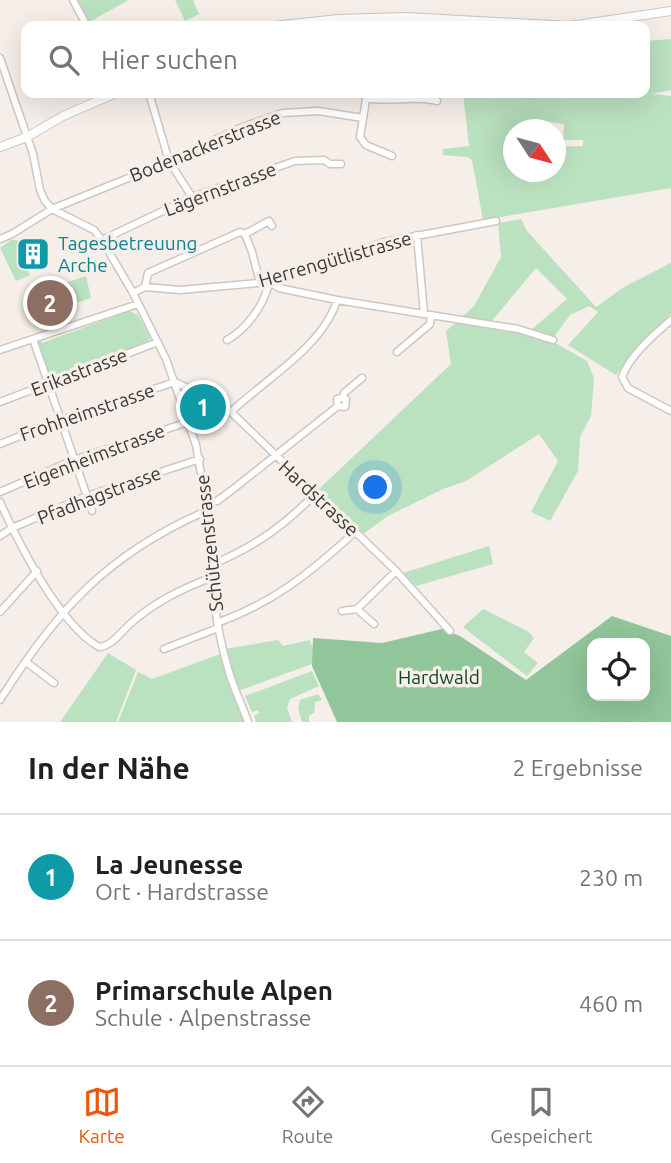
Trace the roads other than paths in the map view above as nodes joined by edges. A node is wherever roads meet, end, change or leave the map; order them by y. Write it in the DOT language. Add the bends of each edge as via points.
graph roads {
  1 [pos="73,0"];
  2 [pos="671,11"];
  3 [pos="84,21"];
  4 [pos="329,21"];
  5 [pos="407,21"];
  6 [pos="604,21"];
  7 [pos="0,58"];
  8 [pos="105,98"];
  9 [pos="150,98"];
  10 [pos="367,98"];
  11 [pos="373,98"];
  12 [pos="436,101"];
  13 [pos="363,118"];
  14 [pos="27,137"];
  15 [pos="0,147"];
  16 [pos="391,156"];
  17 [pos="169,161"];
  18 [pos="341,164"];
  19 [pos="192,197"];
  20 [pos="52,209"];
  21 [pos="496,221"];
  22 [pos="272,226"];
  23 [pos="245,234"];
  24 [pos="417,235"];
  25 [pos="0,239"];
  26 [pos="102,240"];
  27 [pos="260,282"];
  28 [pos="269,282"];
  29 [pos="145,287"];
  30 [pos="133,293"];
  31 [pos="337,300"];
  32 [pos="138,304"];
  33 [pos="428,315"];
  34 [pos="671,320"];
  35 [pos="33,338"];
  36 [pos="227,340"];
  37 [pos="553,340"];
  38 [pos="158,342"];
  39 [pos="0,349"];
  40 [pos="397,352"];
  41 [pos="362,378"];
  42 [pos="175,382"];
  43 [pos="48,384"];
  44 [pos="0,402"];
  45 [pos="670,408"];
  46 [pos="231,412"];
  47 [pos="60,420"];
  48 [pos="188,422"];
  49 [pos="0,444"];
  50 [pos="274,455"];
  51 [pos="200,459"];
  52 [pos="74,460"];
  53 [pos="0,492"];
  54 [pos="316,493"];
  55 [pos="87,496"];
  56 [pos="0,502"];
  57 [pos="207,507"];
  58 [pos="92,511"];
  59 [pos="12,528"];
  60 [pos="355,532"];
  61 [pos="0,536"];
  62 [pos="211,565"];
  63 [pos="37,571"];
  64 [pos="396,571"];
  65 [pos="212,577"];
  66 [pos="357,609"];
  67 [pos="64,611"];
  68 [pos="342,611"];
  69 [pos="0,612"];
  70 [pos="218,625"];
  71 [pos="374,625"];
  72 [pos="450,631"];
  73 [pos="164,649"];
  74 [pos="26,662"];
  75 [pos="54,683"];
  76 [pos="0,701"];
  77 [pos="248,722"];
  1 -- 3 [label="street"];
  2 -- 6 [label="street"];
  4 -- 5 [label="street"];
  7 -- 14 [label="street"];
  8 -- 14 [label="street"];
  9 -- 17 [label="street"];
  10 -- 13 [label="street"];
  11 -- 12 [label="street"];
  13 -- 16 [label="street" via="362,141"];
  13 -- 17 [label="street, Bodenackerstrasse" via="318,111 282,113"];
  14 -- 15 [label="street"];
  14 -- 20 [label="street" via="40,190"];
  17 -- 19 [label="street"];
  17 -- 20 [label="street, Bodenackerstrasse"];
  18 -- 19 [label="street, Lägernstrasse" via="295,161"];
  19 -- 26 [label="street, Lägernstrasse"];
  20 -- 25 [label="street, Bodenackerstrasse"];
  20 -- 26 [label="street, Schützenstrasse"];
  21 -- 24 [label="street, Herrengütlistrasse"];
  22 -- 23 [label="street" via="269,221 261,223"];
  23 -- 27 [label="street"];
  23 -- 29 [label="street" via="240,232 153,270"];
  24 -- 28 [label="street, Herrengütlistrasse"];
  24 -- 33 [label="street"];
  26 -- 30 [label="street, Schützenstrasse"];
  27 -- 28 [label="street, Herrengütlistrasse"];
  27 -- 29 [label="street, Herrengütlistrasse" via="180,290"];
  28 -- 31 [label="street"];
  28 -- 36 [label="street" via="267,295 253,316"];
  29 -- 30 [label="street"];
  30 -- 32 [label="street, Schützenstrasse"];
  31 -- 33 [label="street"];
  31 -- 46 [label="street" via="314,337"];
  32 -- 35 [label="street"];
  32 -- 38 [label="street, Schützenstrasse"];
  33 -- 37 [label="street" via="518,329"];
  33 -- 40 [label="street" via="429,324"];
  34 -- 45 [label="street" via="622,377 628,388"];
  35 -- 39 [label="street"];
  35 -- 43 [label="street"];
  38 -- 42 [label="street, Schützenstrasse"];
  38 -- 43 [label="street, Erikastrasse"];
  41 -- 50 [label="street" via="344,393 343,408 338,406"];
  42 -- 46 [label="street, Hardstrasse"];
  42 -- 47 [label="street, Frohheimstrasse"];
  42 -- 48 [label="street, Schützenstrasse"];
  43 -- 44 [label="street, Erikastrasse"];
  43 -- 47 [label="street"];
  46 -- 50 [label="street, Hardstrasse"];
  47 -- 49 [label="street, Frohheimstrasse"];
  47 -- 52 [label="street"];
  48 -- 51 [label="street, Schützenstrasse"];
  48 -- 52 [label="street, Eigenheimstrasse"];
  50 -- 54 [label="street, Hardstrasse"];
  50 -- 57 [label="street"];
  51 -- 55 [label="street, Pfadhagstrasse"];
  51 -- 57 [label="street, Schützenstrasse"];
  52 -- 53 [label="street, Eigenheimstrasse"];
  52 -- 55 [label="street"];
  54 -- 60 [label="street, Hardstrasse"];
  54 -- 62 [label="street" via="266,537"];
  55 -- 58 [label="street"];
  55 -- 59 [label="street, Pfadhagstrasse"];
  56 -- 59 [label="street"];
  57 -- 62 [label="street, Schützenstrasse"];
  57 -- 67 [label="street" via="129,552"];
  59 -- 61 [label="street, Pfadhagstrasse"];
  59 -- 63 [label="street"];
  60 -- 64 [label="street, Hardstrasse"];
  60 -- 70 [label="street" via="290,587"];
  62 -- 65 [label="street, Schützenstrasse"];
  63 -- 67 [label="street"];
  63 -- 69 [label="street"];
  64 -- 66 [label="street"];
  64 -- 72 [label="street, Hardstrasse"];
  65 -- 67 [label="street" via="156,604 104,647 84,637"];
  65 -- 70 [label="street, Schützenstrasse"];
  66 -- 68 [label="street"];
  66 -- 71 [label="street"];
  67 -- 74 [label="street"];
  70 -- 73 [label="street, Schützenstrasse"];
  70 -- 77 [label="street, Schützenstrasse" via="229,674"];
  74 -- 75 [label="street"];
  74 -- 76 [label="street"];
}
